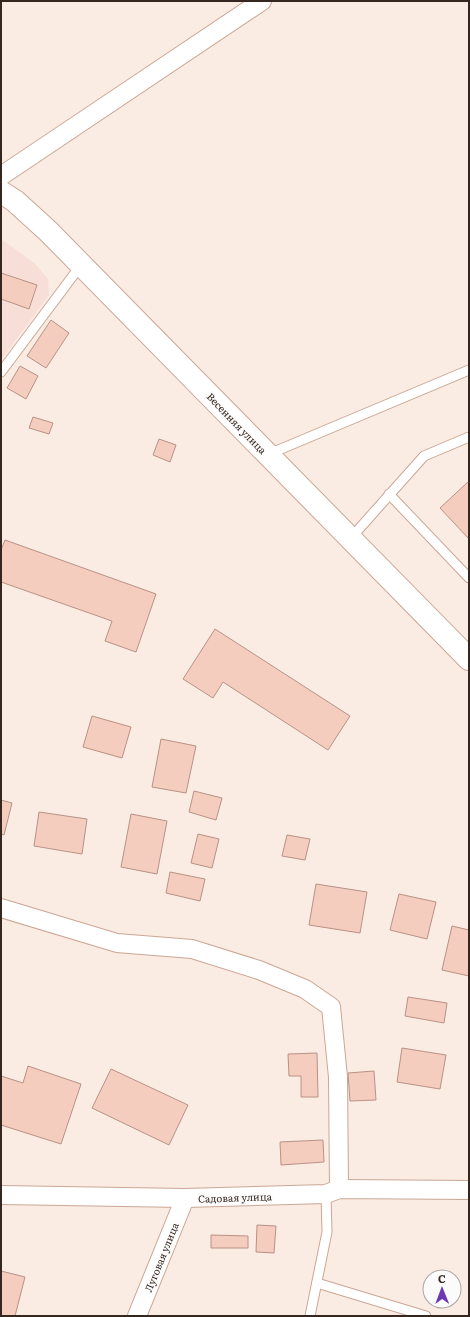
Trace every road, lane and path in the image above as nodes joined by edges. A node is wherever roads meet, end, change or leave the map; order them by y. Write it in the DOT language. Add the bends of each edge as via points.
graph roads {
  1 [pos="262,1"];
  2 [pos="1,176"];
  3 [pos="1,192"];
  4 [pos="81,265"];
  5 [pos="469,370"];
  6 [pos="1,372"];
  7 [pos="469,437"];
  8 [pos="268,455"];
  9 [pos="389,494"];
  10 [pos="350,539"];
  11 [pos="469,578"];
  12 [pos="469,659"];
  13 [pos="1,908"];
  14 [pos="469,1190"];
  15 [pos="332,1191"];
  16 [pos="1,1195"];
  17 [pos="185,1198"];
  18 [pos="317,1283"];
  19 [pos="137,1316"];
  20 [pos="310,1316"];
  21 [pos="426,1316"];
  1 -- 2 [label="street"];
  3 -- 4 [label="street, Весенняя улица" via="15,201 48,231"];
  4 -- 6 [label="lane"];
  4 -- 8 [label="street, Весенняя улица"];
  5 -- 8 [label="lane"];
  7 -- 9 [label="lane" via="424,456"];
  8 -- 10 [label="street, Весенняя улица"];
  9 -- 10 [label="lane"];
  9 -- 11 [label="lane"];
  10 -- 12 [label="street, Весенняя улица"];
  13 -- 15 [label="street" via="117,943 192,949 272,975 305,989 331,1007 338,1077"];
  14 -- 15 [label="street, Садовая улица"];
  15 -- 17 [label="street, Садовая улица"];
  15 -- 18 [label="lane"];
  16 -- 17 [label="street, Садовая улица"];
  17 -- 19 [label="street, Луговая улица"];
  18 -- 20 [label="lane"];
  18 -- 21 [label="lane"];
}
